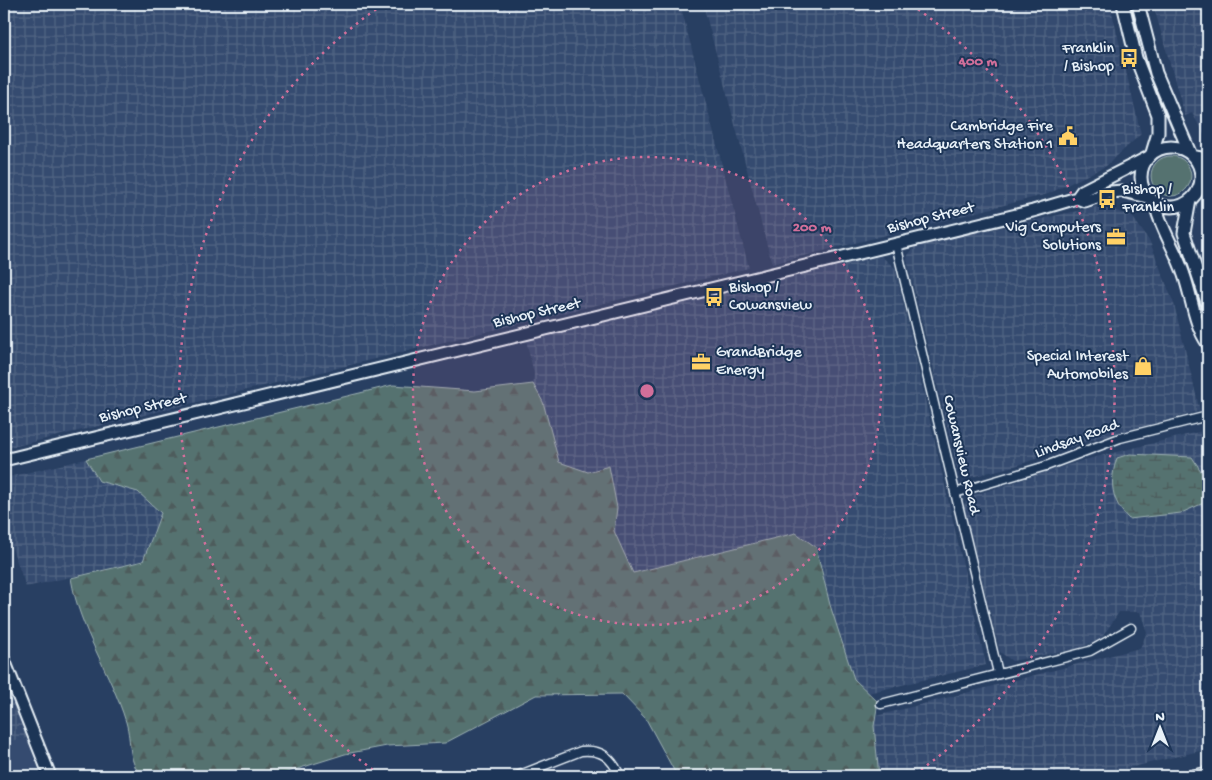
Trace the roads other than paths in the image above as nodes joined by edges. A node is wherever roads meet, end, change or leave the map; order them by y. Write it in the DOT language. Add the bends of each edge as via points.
graph roads {
  1 [pos="1123,4"];
  2 [pos="1138,4"];
  3 [pos="1192,155"];
  4 [pos="1149,156"];
  5 [pos="1208,159"];
  6 [pos="1199,194"];
  7 [pos="1077,198"];
  8 [pos="1152,200"];
  9 [pos="896,244"];
  10 [pos="1208,305"];
  11 [pos="1208,344"];
  12 [pos="1208,416"];
  13 [pos="4,460"];
  14 [pos="955,493"];
  15 [pos="1131,628"];
  16 [pos="4,660"];
  17 [pos="998,673"];
  18 [pos="881,704"];
  19 [pos="1208,773"];
  20 [pos="523,775"];
  21 [pos="50,776"];
  22 [pos="620,776"];
  23 [pos="1193,776"];
  1 -- 4 [label="main road" via="1136,58 1158,115 1158,133"];
  2 -- 3 [label="main road" via="1156,73"];
  3 -- 4 [label="main road" via="1171,146"];
  3 -- 5 [label="main road"];
  3 -- 6 [label="main road" via="1201,175"];
  4 -- 7 [label="main road, Bishop Street" via="1082,191"];
  4 -- 8 [label="main road" via="1141,178 1143,188"];
  6 -- 8 [label="main road" via="1173,207"];
  6 -- 10 [label="main road" via="1184,234"];
  7 -- 8 [label="main road, Bishop Street" via="1086,201 1119,191"];
  7 -- 9 [label="main road, Bishop Street"];
  8 -- 11 [label="main road" via="1184,274 1200,332"];
  9 -- 13 [label="main road, Bishop Street"];
  9 -- 14 [label="street, Cowansview Road"];
  12 -- 14 [label="street, Lindsay Road" via="1120,438 1046,466"];
  14 -- 17 [label="street, Cowansview Road"];
  15 -- 17 [label="street" via="1090,651"];
  16 -- 21 [label="main road"];
  17 -- 18 [label="street"];
  19 -- 23 [label="main road"];
  20 -- 22 [label="street" via="581,750 590,750 604,753 615,764"];
}
